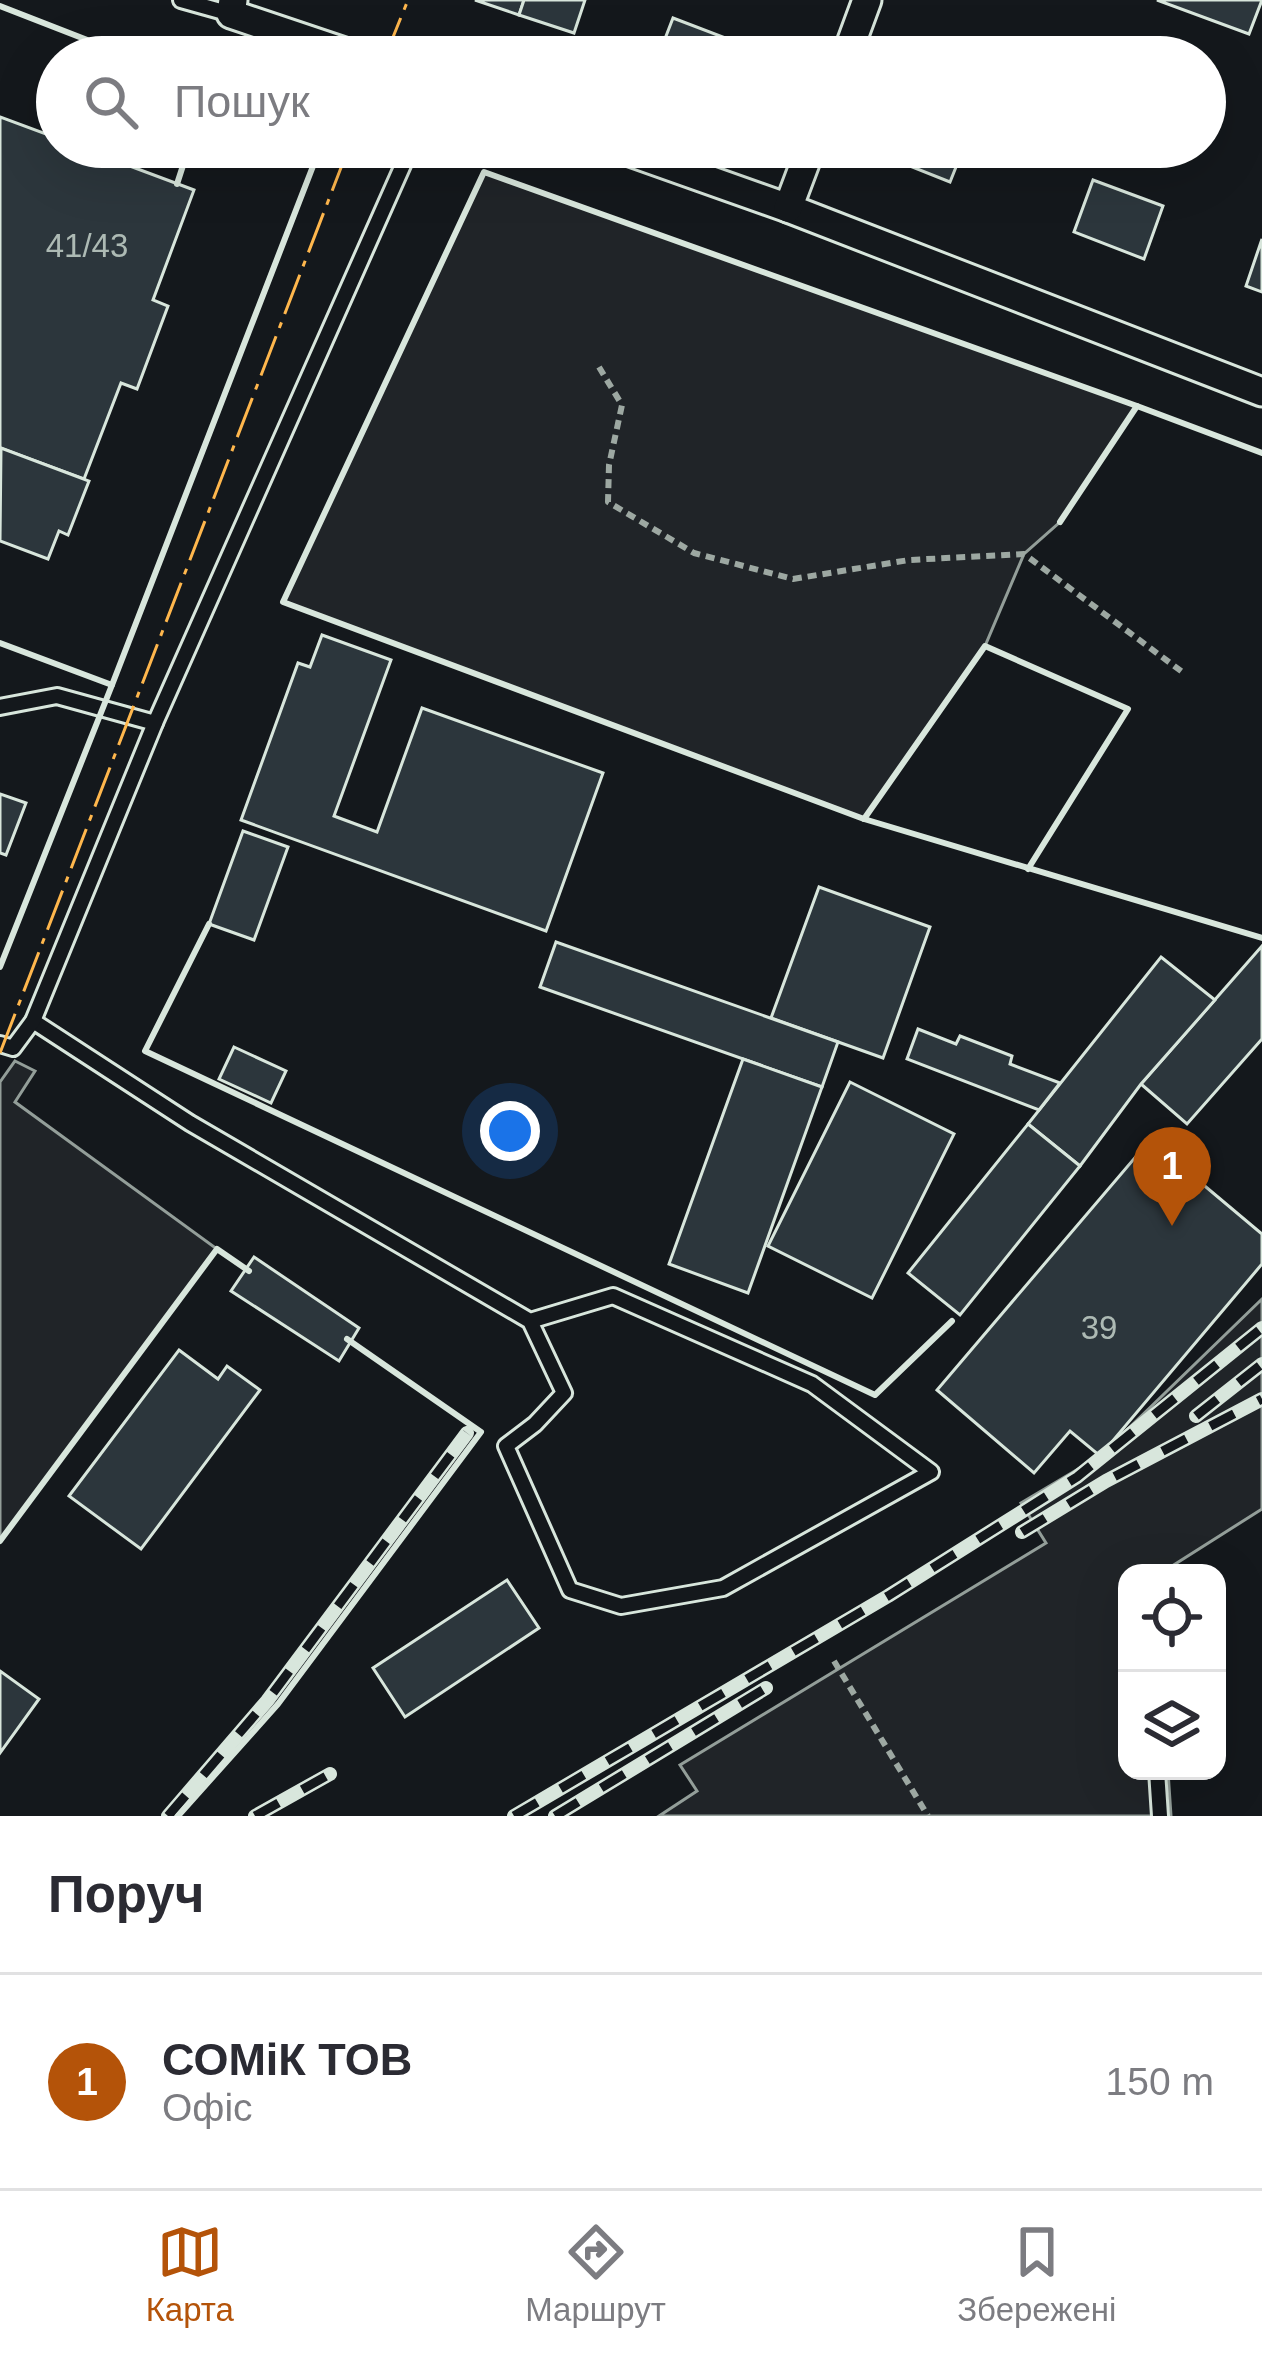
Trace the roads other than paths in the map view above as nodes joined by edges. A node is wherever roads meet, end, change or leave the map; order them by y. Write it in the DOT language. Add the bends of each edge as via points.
graph roads {
  1 [pos="181,0"];
  2 [pos="867,0"];
  3 [pos="232,7"];
  4 [pos="305,36"];
  5 [pos="854,36"];
  6 [pos="403,168"];
  7 [pos="675,168"];
  8 [pos="804,168"];
  9 [pos="788,208"];
  10 [pos="1262,392"];
  11 [pos="0,707"];
  12 [pos="155,723"];
  13 [pos="33,1021"];
  14 [pos="0,1044"];
  15 [pos="530,1321"];
  16 [pos="1158,1780"];
  17 [pos="1160,1816"];
  1 -- 3 [label="lane"];
  2 -- 5 [label="street"];
  3 -- 4 [label="street"];
  6 -- 12 [label="lane"];
  7 -- 9 [label="street"];
  8 -- 9 [label="street"];
  9 -- 10 [label="street"];
  11 -- 12 [label="lane" via="57,696"];
  12 -- 13 [label="lane"];
  13 -- 14 [label="lane" via="13,1048"];
  13 -- 15 [label="lane" via="190,1123"];
  15 -- 15 [label="lane" via="564,1394 506,1446 570,1590 621,1606 723,1588 931,1472 812,1384 614,1296"];
  16 -- 17 [label="lane"];
}
